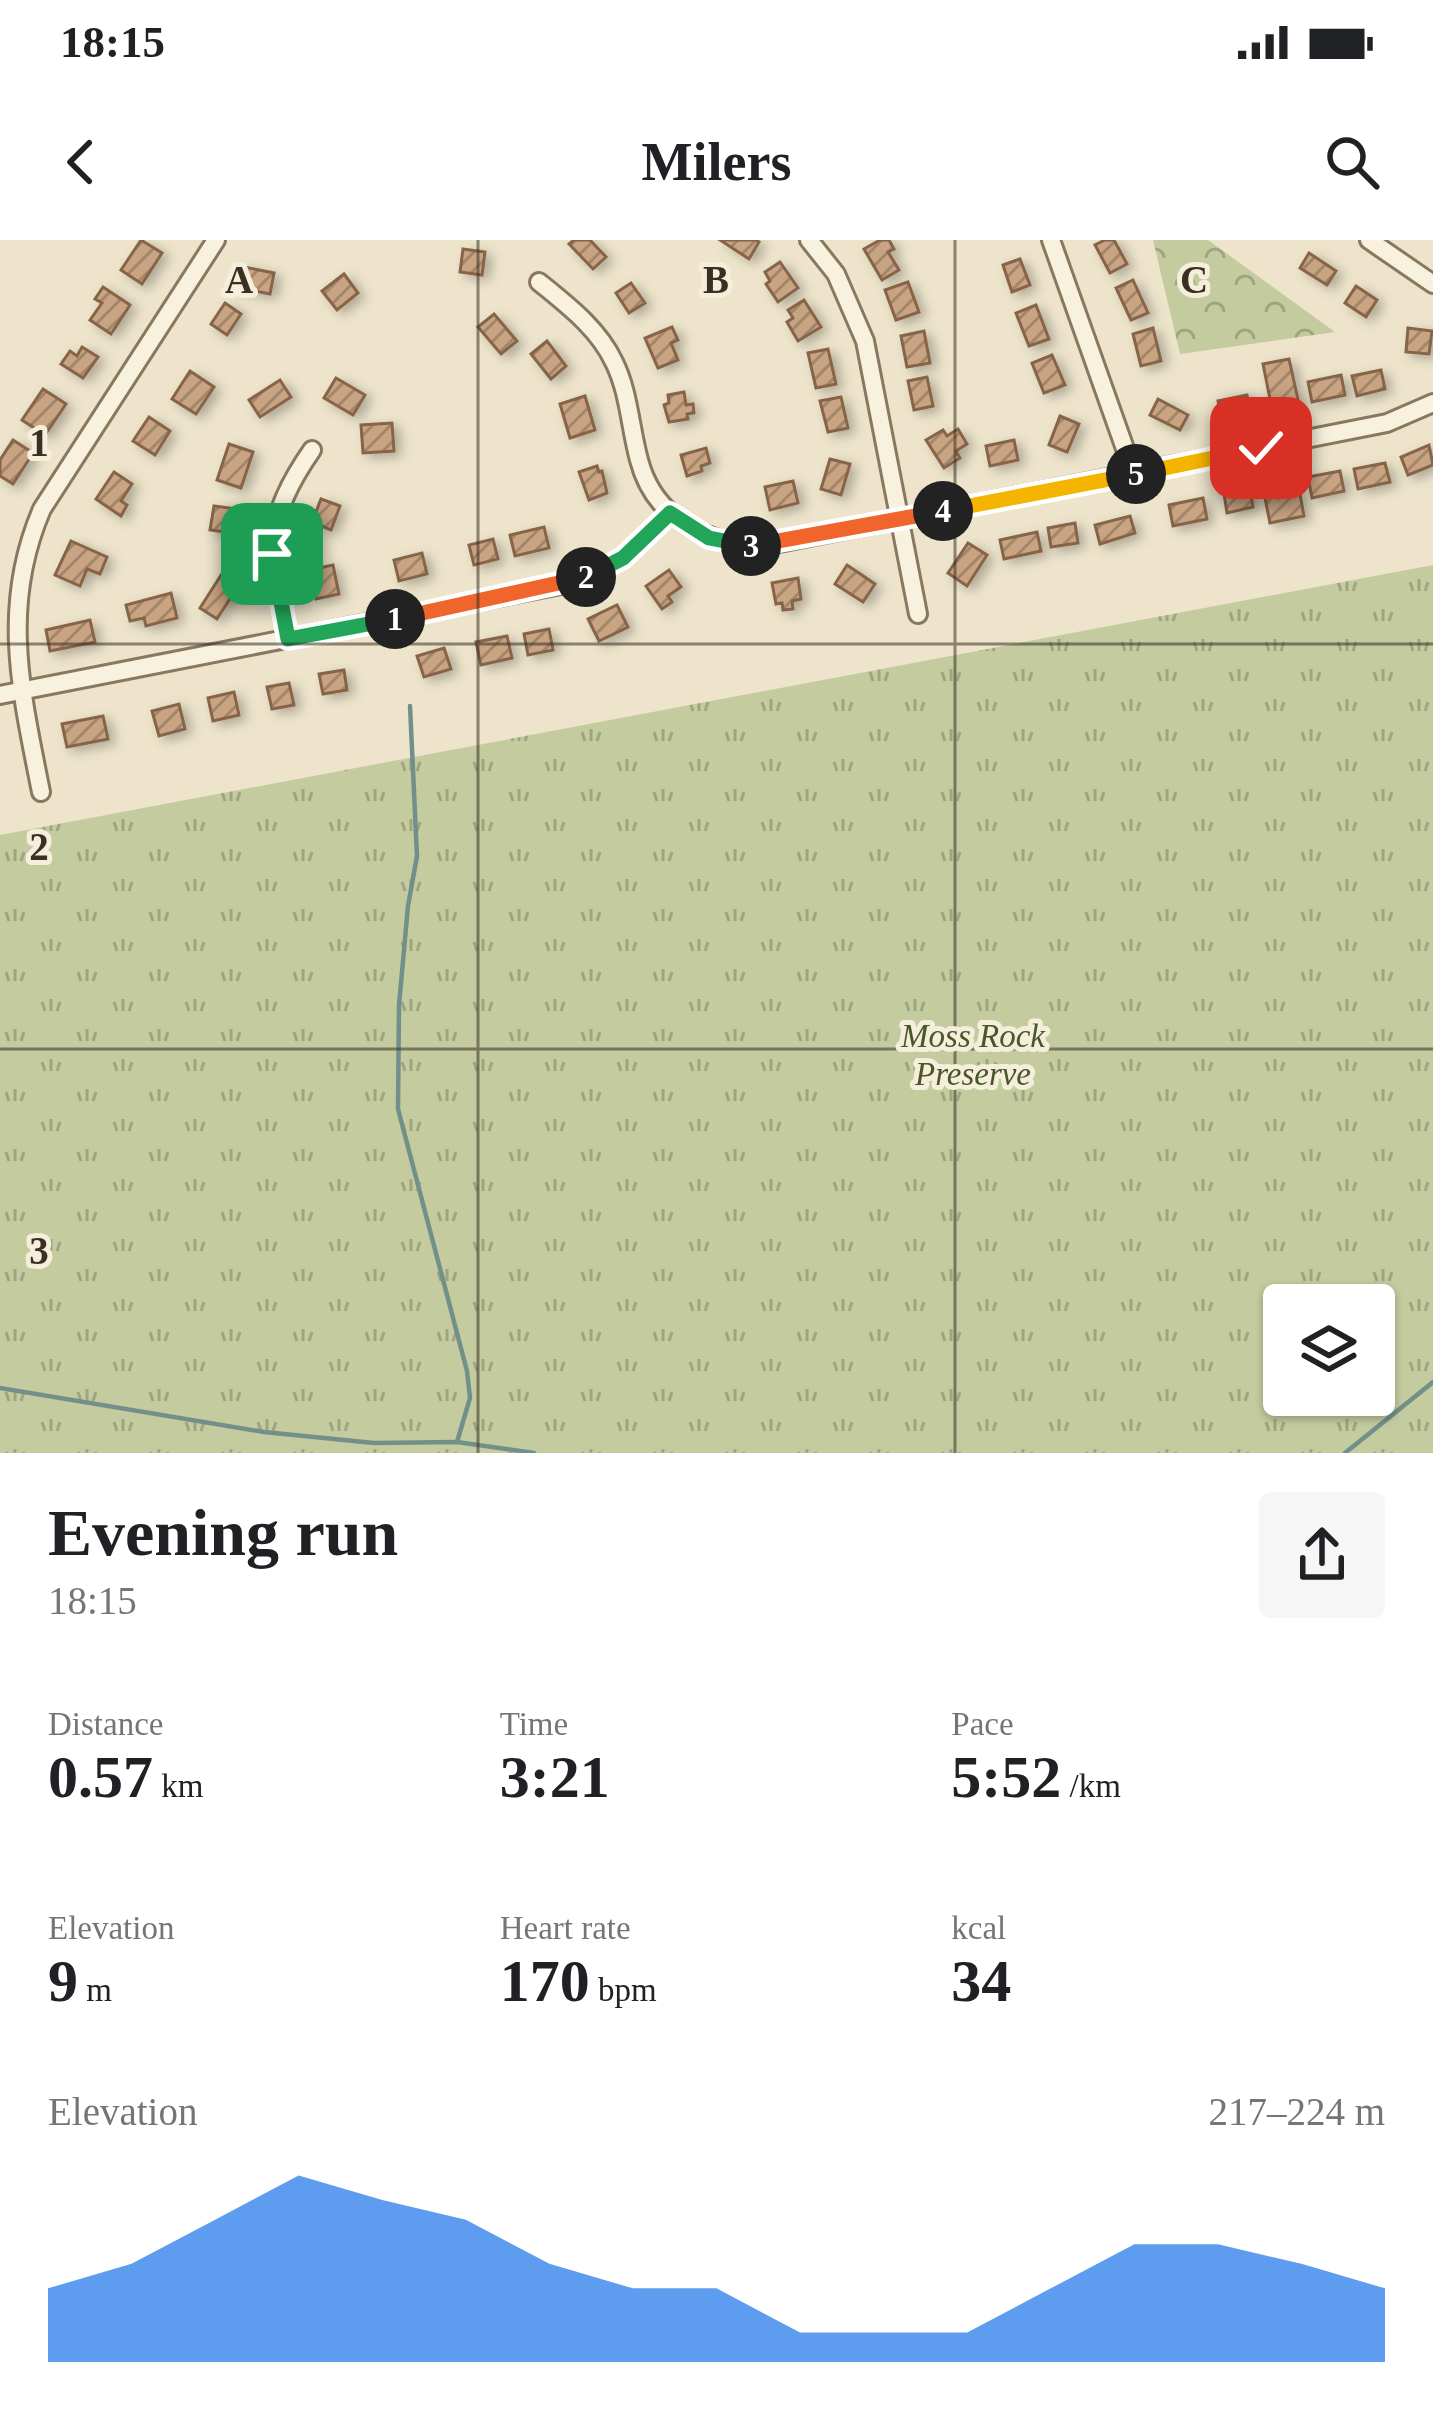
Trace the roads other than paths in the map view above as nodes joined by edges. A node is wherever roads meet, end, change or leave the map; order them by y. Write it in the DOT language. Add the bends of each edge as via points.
graph roads {
  1 [pos="216,240"];
  2 [pos="809,240"];
  3 [pos="1051,240"];
  4 [pos="1370,240"];
  5 [pos="539,282"];
  6 [pos="1433,284"];
  7 [pos="1433,404"];
  8 [pos="312,450"];
  9 [pos="1134,474"];
  10 [pos="670,513"];
  11 [pos="899,520"];
  12 [pos="918,614"];
  13 [pos="288,639"];
  14 [pos="21,691"];
  15 [pos="0,695"];
  16 [pos="41,792"];
  1 -- 14 [label="street" via="30,531 11,611"];
  2 -- 11 [label="street" via="858,318"];
  3 -- 9 [label="street"];
  4 -- 6 [label="street"];
  5 -- 10 [label="street" via="589,325 614,362 639,463"];
  7 -- 9 [label="street" via="1387,423"];
  8 -- 13 [label="street" via="287,489 272,539"];
  9 -- 11 [label="street"];
  10 -- 11 [label="street" via="709,538 751,546"];
  10 -- 13 [label="street" via="623,558 575,581"];
  11 -- 12 [label="street"];
  13 -- 14 [label="street"];
  14 -- 15 [label="street"];
  14 -- 16 [label="street"];
}
